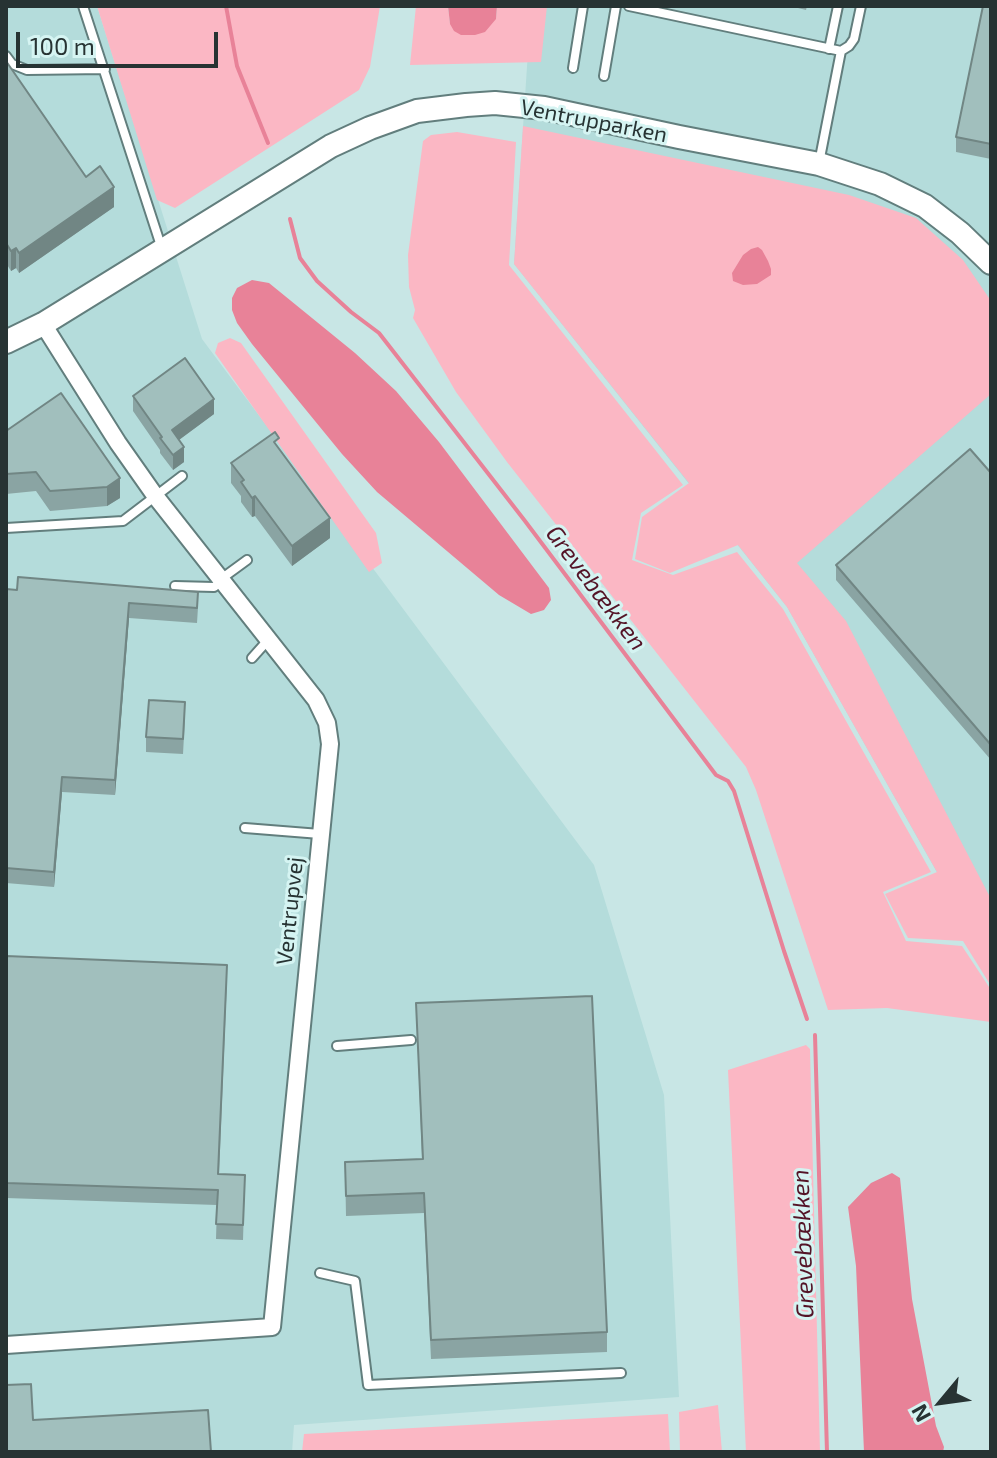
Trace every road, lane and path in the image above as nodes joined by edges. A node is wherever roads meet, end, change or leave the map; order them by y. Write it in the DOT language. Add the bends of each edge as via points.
graph roads {
  1 [pos="83,6"];
  2 [pos="583,6"];
  3 [pos="616,6"];
  4 [pos="838,6"];
  5 [pos="861,6"];
  6 [pos="634,7"];
  7 [pos="829,49"];
  8 [pos="841,51"];
  9 [pos="6,56"];
  10 [pos="573,68"];
  11 [pos="105,69"];
  12 [pos="604,76"];
  13 [pos="819,164"];
  14 [pos="162,249"];
  15 [pos="991,263"];
  16 [pos="43,324"];
  17 [pos="6,342"];
  18 [pos="182,476"];
  19 [pos="156,497"];
  20 [pos="6,528"];
  21 [pos="247,560"];
  22 [pos="222,580"];
  23 [pos="175,586"];
  24 [pos="269,639"];
  25 [pos="252,658"];
  26 [pos="245,828"];
  27 [pos="320,834"];
  28 [pos="411,1040"];
  29 [pos="337,1046"];
  30 [pos="320,1273"];
  31 [pos="6,1345"];
  32 [pos="621,1373"];
  1 -- 11 [label="lane"];
  2 -- 10 [label="lane"];
  3 -- 12 [label="lane"];
  4 -- 7 [label="lane"];
  5 -- 8 [label="lane" via="854,39"];
  6 -- 7 [label="lane"];
  7 -- 8 [label="lane"];
  8 -- 13 [label="lane"];
  9 -- 11 [label="lane" via="27,70"];
  11 -- 14 [label="lane"];
  13 -- 14 [label="street, Ventrupparken" via="544,108 495,103 417,111 331,146"];
  13 -- 15 [label="street, Ventrupparken" via="925,206"];
  14 -- 16 [label="street, Ventrupparken"];
  16 -- 17 [label="street, Ventrupparken"];
  16 -- 19 [label="street, Ventrupvej"];
  18 -- 19 [label="lane"];
  19 -- 20 [label="lane" via="123,521"];
  19 -- 22 [label="street, Ventrupvej"];
  21 -- 22 [label="lane"];
  22 -- 23 [label="lane" via="214,587"];
  22 -- 24 [label="street, Ventrupvej"];
  24 -- 25 [label="lane"];
  24 -- 27 [label="street, Ventrupvej" via="316,700 327,723 330,744"];
  26 -- 27 [label="lane"];
  27 -- 31 [label="street, Ventrupvej" via="272,1327"];
  28 -- 29 [label="lane"];
  30 -- 32 [label="lane" via="355,1281 368,1385"];
}
